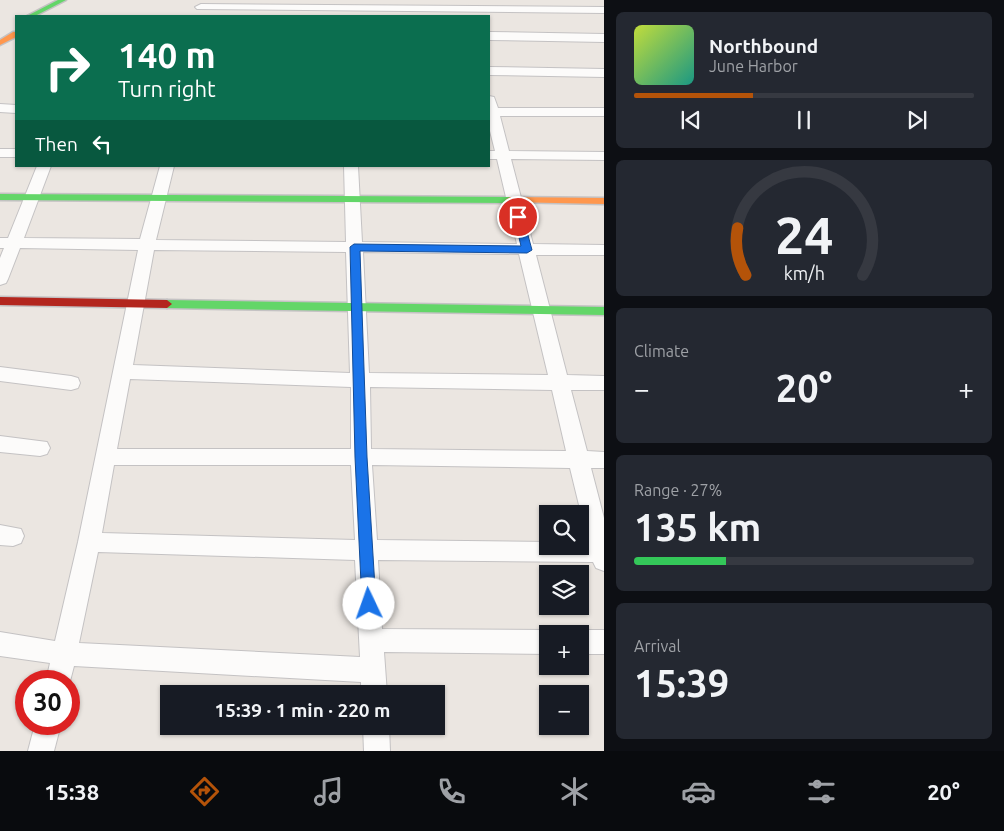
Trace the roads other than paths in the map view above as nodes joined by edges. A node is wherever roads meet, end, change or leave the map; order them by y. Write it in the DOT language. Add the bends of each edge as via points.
graph roads {
  1 [pos="63,0"];
  2 [pos="76,4"];
  3 [pos="201,7"];
  4 [pos="345,8"];
  5 [pos="466,8"];
  6 [pos="604,10"];
  7 [pos="32,15"];
  8 [pos="54,15"];
  9 [pos="15,24"];
  10 [pos="0,31"];
  11 [pos="15,35"];
  12 [pos="490,36"];
  13 [pos="604,38"];
  14 [pos="0,43"];
  15 [pos="490,71"];
  16 [pos="604,73"];
  17 [pos="0,108"];
  18 [pos="490,108"];
  19 [pos="15,109"];
  20 [pos="604,112"];
  21 [pos="0,153"];
  22 [pos="15,153"];
  23 [pos="496,155"];
  24 [pos="604,156"];
  25 [pos="44,167"];
  26 [pos="167,167"];
  27 [pos="351,167"];
  28 [pos="0,197"];
  29 [pos="32,197"];
  30 [pos="161,197"];
  31 [pos="352,199"];
  32 [pos="514,200"];
  33 [pos="604,201"];
  34 [pos="7,243"];
  35 [pos="148,245"];
  36 [pos="354,247"];
  37 [pos="527,250"];
  38 [pos="604,250"];
  39 [pos="0,279"];
  40 [pos="0,300"];
  41 [pos="135,303"];
  42 [pos="357,307"];
  43 [pos="542,310"];
  44 [pos="604,312"];
  45 [pos="122,372"];
  46 [pos="0,374"];
  47 [pos="360,380"];
  48 [pos="560,382"];
  49 [pos="71,383"];
  50 [pos="604,383"];
  51 [pos="0,444"];
  52 [pos="40,448"];
  53 [pos="105,457"];
  54 [pos="361,457"];
  55 [pos="579,460"];
  56 [pos="604,460"];
  57 [pos="89,542"];
  58 [pos="366,550"];
  59 [pos="603,557"];
  60 [pos="371,640"];
  61 [pos="539,642"];
  62 [pos="589,642"];
  63 [pos="604,642"];
  64 [pos="0,644"];
  65 [pos="65,654"];
  66 [pos="61,670"];
  67 [pos="372,670"];
  68 [pos="373,685"];
  69 [pos="45,735"];
  70 [pos="376,735"];
  71 [pos="41,751"];
  72 [pos="377,751"];
  1 -- 7 [label="street"];
  2 -- 8 [label="street"];
  3 -- 4 [label="street"];
  4 -- 5 [label="street"];
  5 -- 6 [label="street"];
  9 -- 10 [label="street"];
  11 -- 14 [label="street"];
  12 -- 13 [label="street"];
  15 -- 16 [label="street"];
  17 -- 19 [label="street"];
  18 -- 20 [label="street"];
  18 -- 23 [label="street"];
  21 -- 22 [label="street"];
  23 -- 24 [label="street"];
  23 -- 32 [label="street"];
  25 -- 29 [label="street"];
  26 -- 30 [label="street"];
  27 -- 31 [label="street"];
  28 -- 29 [label="street"];
  29 -- 30 [label="street"];
  29 -- 34 [label="street"];
  30 -- 31 [label="street"];
  30 -- 35 [label="street"];
  31 -- 32 [label="street"];
  31 -- 36 [label="street"];
  32 -- 33 [label="street"];
  32 -- 37 [label="street"];
  34 -- 35 [label="street"];
  34 -- 39 [label="street"];
  35 -- 36 [label="street"];
  35 -- 41 [label="street"];
  36 -- 37 [label="street"];
  36 -- 42 [label="street"];
  37 -- 38 [label="street"];
  37 -- 43 [label="street"];
  40 -- 41 [label="street"];
  41 -- 42 [label="street"];
  41 -- 45 [label="street"];
  42 -- 43 [label="street"];
  42 -- 47 [label="street"];
  43 -- 44 [label="street"];
  43 -- 48 [label="street"];
  45 -- 47 [label="street"];
  45 -- 53 [label="street"];
  46 -- 49 [label="street"];
  47 -- 48 [label="street"];
  47 -- 54 [label="street"];
  48 -- 50 [label="street"];
  48 -- 55 [label="street"];
  51 -- 52 [label="street"];
  53 -- 54 [label="street"];
  53 -- 57 [label="street"];
  54 -- 55 [label="street"];
  54 -- 58 [label="street"];
  55 -- 56 [label="street"];
  55 -- 59 [label="street"];
  57 -- 58 [label="street"];
  57 -- 65 [label="street"];
  58 -- 59 [label="street"];
  58 -- 60 [label="street"];
  60 -- 61 [label="street"];
  60 -- 67 [label="street"];
  62 -- 63 [label="street"];
  64 -- 65 [label="street"];
  65 -- 66 [label="street"];
  65 -- 67 [label="street"];
  67 -- 68 [label="street"];
  69 -- 71 [label="street"];
  70 -- 72 [label="street"];
}
